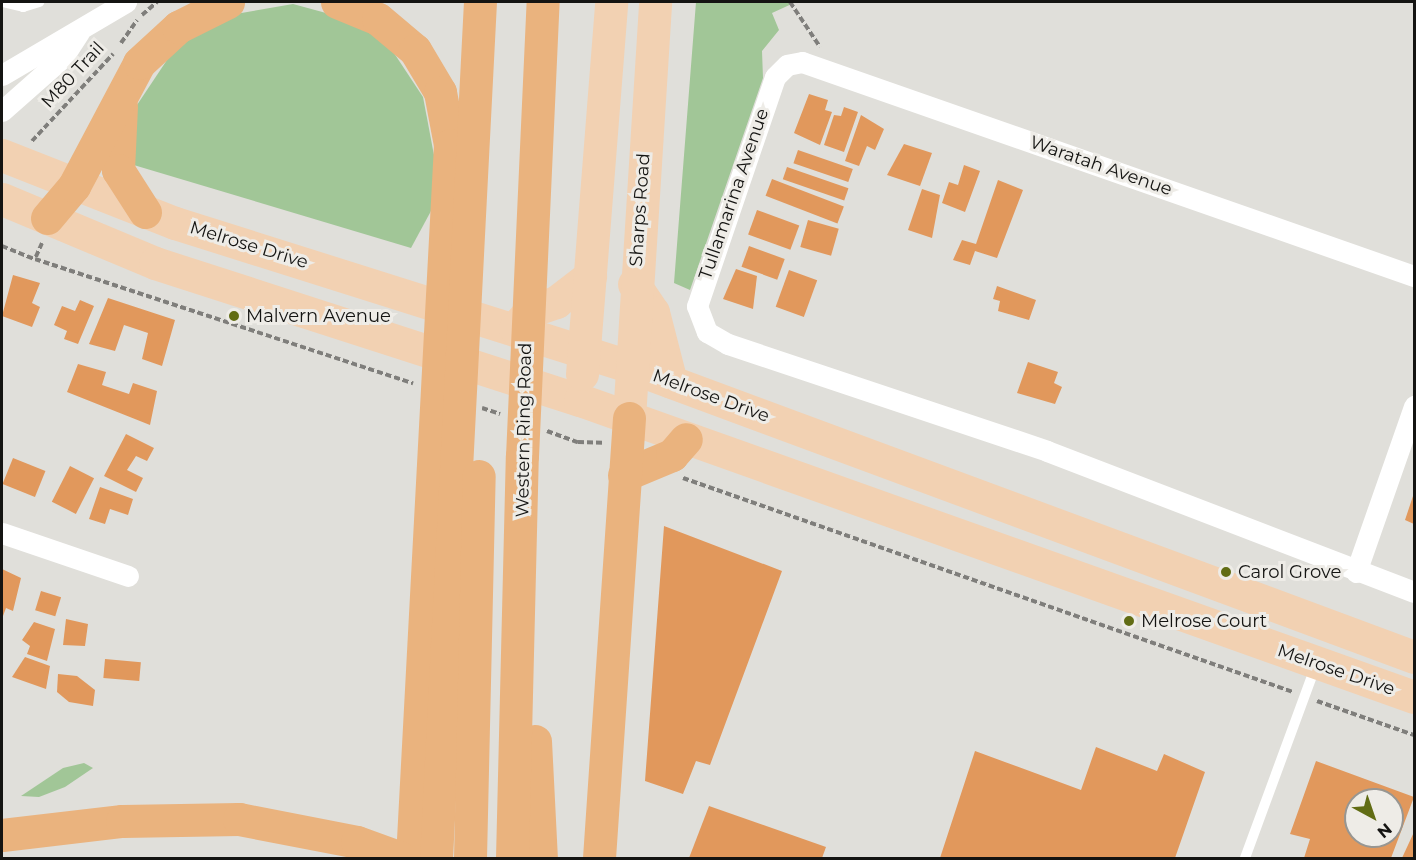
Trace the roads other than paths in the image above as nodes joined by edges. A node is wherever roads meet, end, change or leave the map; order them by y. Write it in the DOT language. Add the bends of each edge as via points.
graph roads {
  1 [pos="2,2"];
  2 [pos="39,2"];
  3 [pos="126,2"];
  4 [pos="228,2"];
  5 [pos="337,2"];
  6 [pos="480,2"];
  7 [pos="496,2"];
  8 [pos="543,2"];
  9 [pos="611,2"];
  10 [pos="655,2"];
  11 [pos="79,31"];
  12 [pos="787,65"];
  13 [pos="2,75"];
  14 [pos="122,90"];
  15 [pos="2,111"];
  16 [pos="2,155"];
  17 [pos="74,186"];
  18 [pos="2,199"];
  19 [pos="145,212"];
  20 [pos="47,219"];
  21 [pos="467,238"];
  22 [pos="590,276"];
  23 [pos="1414,276"];
  24 [pos="634,284"];
  25 [pos="515,328"];
  26 [pos="584,352"];
  27 [pos="632,367"];
  28 [pos="671,382"];
  29 [pos="580,400"];
  30 [pos="1414,406"];
  31 [pos="629,418"];
  32 [pos="458,435"];
  33 [pos="686,439"];
  34 [pos="636,470"];
  35 [pos="2,533"];
  36 [pos="1164,565"];
  37 [pos="1356,572"];
  38 [pos="128,576"];
  39 [pos="1414,592"];
  40 [pos="1150,604"];
  41 [pos="521,617"];
  42 [pos="1414,657"];
  43 [pos="1317,663"];
  44 [pos="1414,698"];
  45 [pos="427,815"];
  46 [pos="2,835"];
  47 [pos="471,848"];
  48 [pos="401,858"];
  49 [pos="412,858"];
  50 [pos="436,858"];
  51 [pos="512,858"];
  52 [pos="541,858"];
  53 [pos="599,858"];
  54 [pos="1245,858"];
  1 -- 2 [label="lane" via="23,7"];
  3 -- 11 [label="street"];
  4 -- 14 [label="highway" via="156,43"];
  5 -- 21 [label="highway" via="397,33 415,50 440,92"];
  6 -- 21 [label="highway"];
  7 -- 21 [label="highway"];
  8 -- 41 [label="highway, Western Ring Road" via="529,259"];
  9 -- 22 [label="main road"];
  10 -- 24 [label="main road, Sharps Road"];
  11 -- 13 [label="street"];
  11 -- 15 [label="street" via="63,57"];
  12 -- 23 [label="street, Waratah Avenue" via="812,64"];
  12 -- 37 [label="street, Tullamarina Avenue" via="772,85 698,299 704,327 728,344 1036,447"];
  14 -- 17 [label="highway"];
  14 -- 19 [label="highway" via="118,170"];
  16 -- 17 [label="main road, Melrose Drive"];
  17 -- 19 [label="main road, Melrose Drive"];
  17 -- 20 [label="highway"];
  18 -- 20 [label="main road, Melrose Drive"];
  19 -- 25 [label="main road, Melrose Drive"];
  20 -- 29 [label="main road, Melrose Drive" via="187,274"];
  21 -- 32 [label="highway"];
  21 -- 32 [label="highway"];
  22 -- 25 [label="main road" via="556,302 530,311"];
  22 -- 26 [label="main road"];
  24 -- 27 [label="main road, Sharps Road"];
  24 -- 28 [label="main road" via="653,312"];
  25 -- 26 [label="main road, Melrose Drive"];
  26 -- 27 [label="main road, Melrose Drive"];
  26 -- 29 [label="main road"];
  27 -- 28 [label="main road, Melrose Drive"];
  27 -- 31 [label="main road, Sharps Road"];
  28 -- 36 [label="main road, Melrose Drive"];
  29 -- 31 [label="main road, Melrose Drive"];
  30 -- 37 [label="street"];
  31 -- 33 [label="main road, Melrose Drive"];
  31 -- 34 [label="highway"];
  32 -- 45 [label="highway"];
  32 -- 47 [label="highway"];
  33 -- 34 [label="highway" via="672,455"];
  33 -- 40 [label="main road, Melrose Drive"];
  34 -- 53 [label="highway"];
  35 -- 38 [label="street"];
  36 -- 40 [label="main road"];
  36 -- 42 [label="main road, Melrose Drive"];
  37 -- 39 [label="street"];
  40 -- 43 [label="main road, Melrose Drive"];
  41 -- 51 [label="highway, Western Ring Road"];
  41 -- 52 [label="highway" via="537,754"];
  43 -- 44 [label="main road, Melrose Drive"];
  43 -- 54 [label="lane"];
  45 -- 49 [label="highway"];
  45 -- 50 [label="highway"];
  46 -- 48 [label="highway" via="122,821 239,819 357,842"];
}
